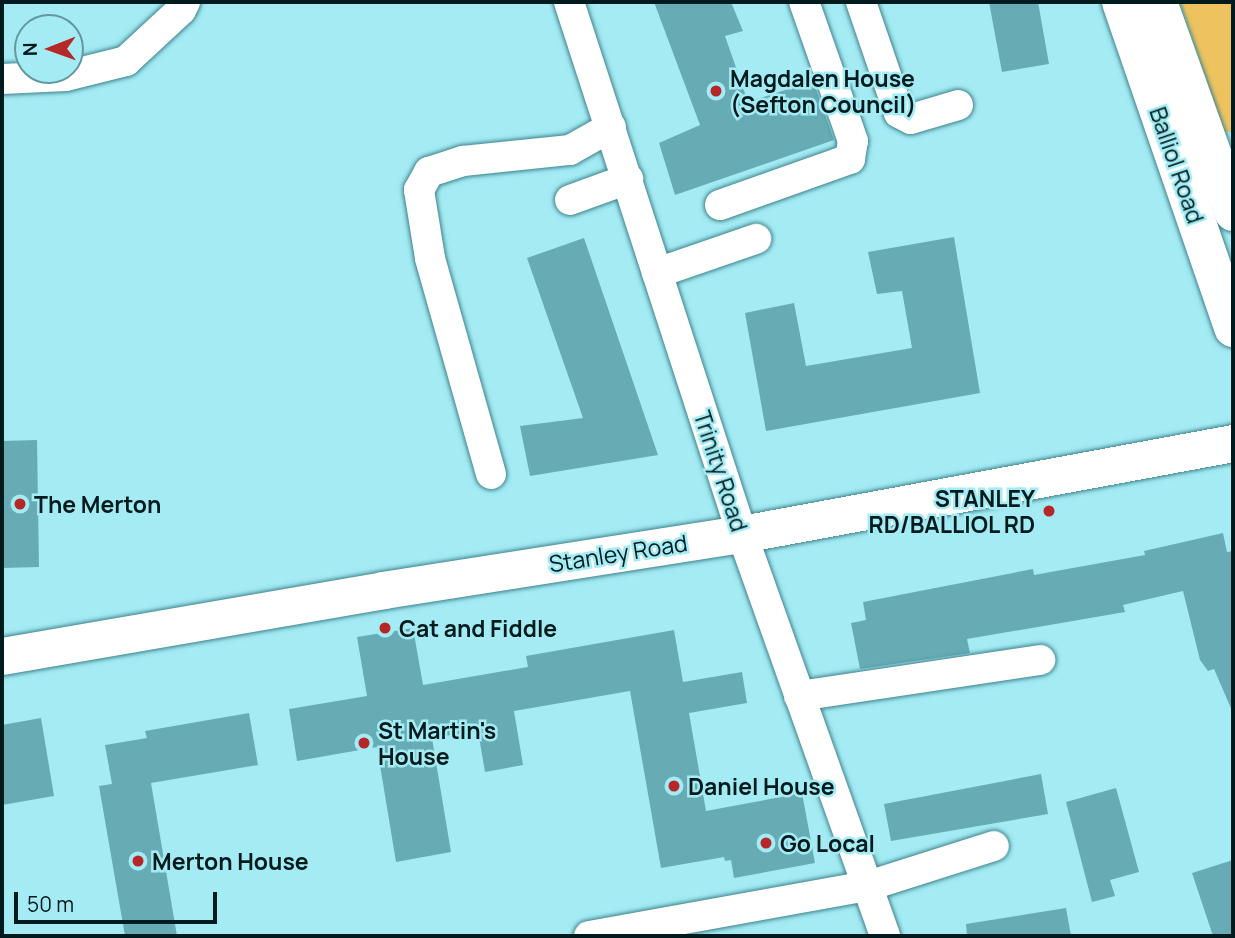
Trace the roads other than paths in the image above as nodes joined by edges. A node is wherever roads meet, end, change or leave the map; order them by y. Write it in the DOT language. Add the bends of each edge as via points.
graph roads {
  1 [pos="185,2"];
  2 [pos="569,2"];
  3 [pos="804,2"];
  4 [pos="861,2"];
  5 [pos="1121,2"];
  6 [pos="1158,2"];
  7 [pos="2,79"];
  8 [pos="958,105"];
  9 [pos="611,127"];
  10 [pos="628,179"];
  11 [pos="570,201"];
  12 [pos="720,205"];
  13 [pos="1233,212"];
  14 [pos="756,239"];
  15 [pos="657,273"];
  16 [pos="1233,328"];
  17 [pos="1233,443"];
  18 [pos="491,474"];
  19 [pos="741,534"];
  20 [pos="2,656"];
  21 [pos="1040,660"];
  22 [pos="799,696"];
  23 [pos="995,846"];
  24 [pos="868,886"];
  25 [pos="589,936"];
  26 [pos="885,936"];
  1 -- 7 [label="street" via="126,61 66,76"];
  2 -- 9 [label="street, Trinity Road"];
  3 -- 12 [label="street" via="853,141 850,159"];
  4 -- 8 [label="street" via="899,113 911,119"];
  5 -- 16 [label="highway, Balliol Road"];
  6 -- 13 [label="highway, Balliol Road"];
  9 -- 10 [label="street, Trinity Road"];
  9 -- 18 [label="street" via="569,150 452,165 429,173 419,190 430,258"];
  10 -- 11 [label="street"];
  10 -- 15 [label="street, Trinity Road"];
  14 -- 15 [label="street"];
  15 -- 19 [label="street, Trinity Road"];
  17 -- 19 [label="main road, Stanley Road"];
  19 -- 20 [label="main road, Stanley Road"];
  19 -- 22 [label="street, Trinity Road"];
  21 -- 22 [label="street"];
  22 -- 24 [label="street, Trinity Road"];
  23 -- 24 [label="street"];
  24 -- 25 [label="street"];
  24 -- 26 [label="street, Trinity Road"];
}
